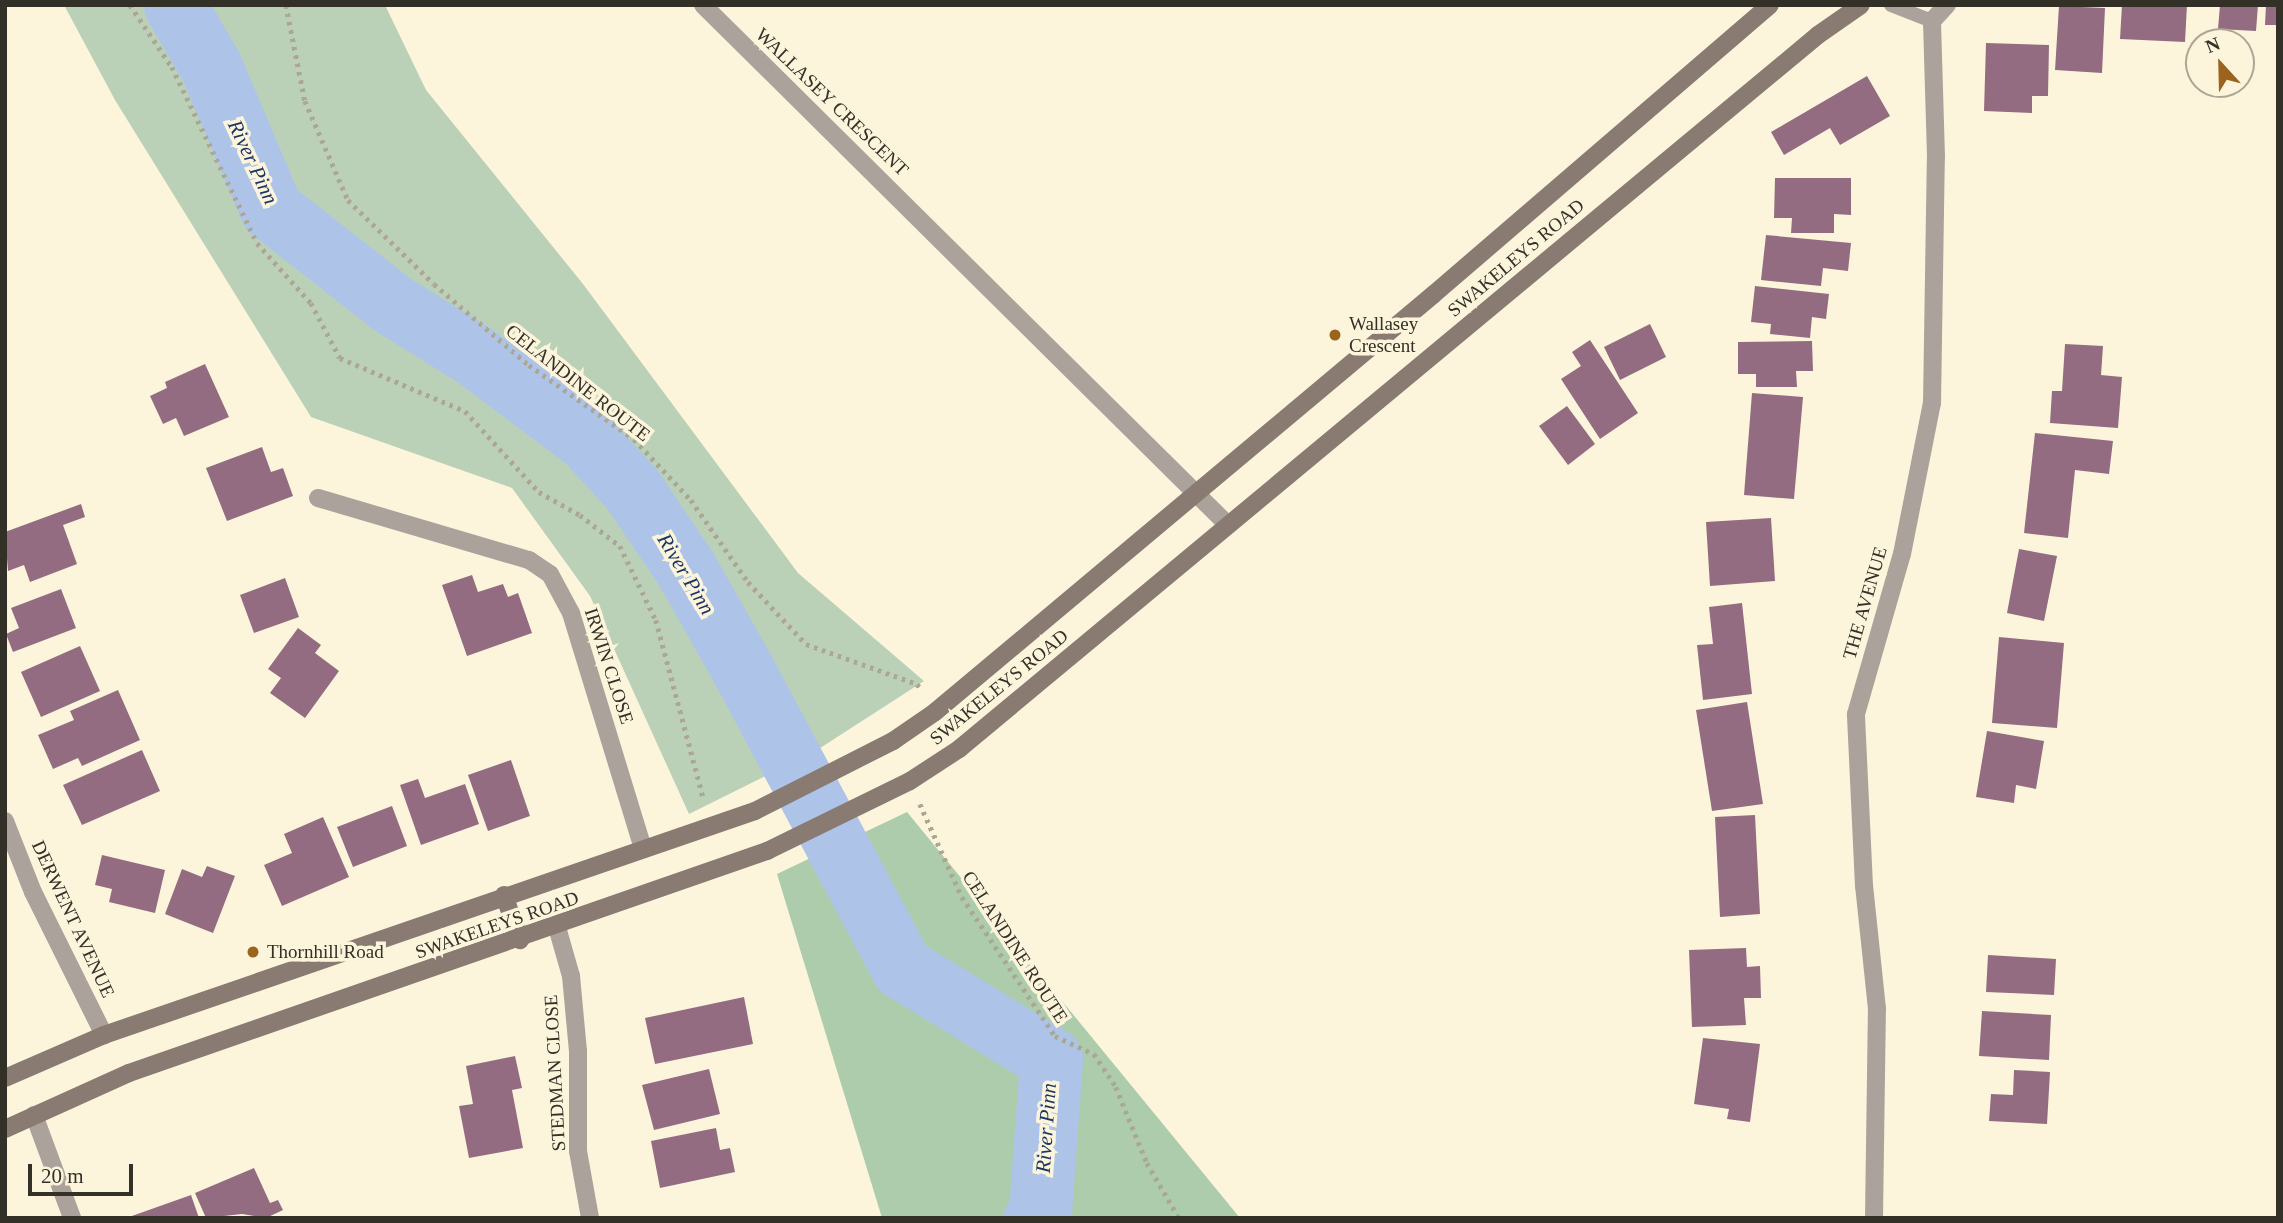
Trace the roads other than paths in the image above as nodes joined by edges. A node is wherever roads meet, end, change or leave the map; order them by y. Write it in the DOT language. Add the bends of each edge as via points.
graph roads {
  1 [pos="703,5"];
  2 [pos="1770,5"];
  3 [pos="1861,5"];
  4 [pos="1891,5"];
  5 [pos="1947,5"];
  6 [pos="1932,21"];
  7 [pos="1198,490"];
  8 [pos="318,498"];
  9 [pos="1228,525"];
  10 [pos="5,821"];
  11 [pos="643,848"];
  12 [pos="504,895"];
  13 [pos="557,927"];
  14 [pos="520,940"];
  15 [pos="104,1035"];
  16 [pos="5,1078"];
  17 [pos="34,1115"];
  18 [pos="5,1129"];
  19 [pos="72,1218"];
  20 [pos="590,1218"];
  21 [pos="1874,1218"];
  1 -- 7 [label="street, WALLASEY CRESCENT"];
  2 -- 7 [label="main road, SWAKELEYS ROAD"];
  3 -- 9 [label="main road, SWAKELEYS ROAD" via="1818,35"];
  4 -- 6 [label="lane"];
  5 -- 6 [label="street"];
  6 -- 21 [label="street, THE AVENUE" via="1936,158 1932,403 1902,554 1856,714 1864,886 1877,1009"];
  7 -- 9 [label="street, WALLASEY CRESCENT"];
  7 -- 11 [label="main road, SWAKELEYS ROAD" via="935,712 893,741 755,811"];
  8 -- 11 [label="street, IRWIN CLOSE" via="529,560 550,574 571,612"];
  9 -- 13 [label="main road, SWAKELEYS ROAD" via="959,749 910,781 767,850"];
  10 -- 15 [label="street, DERWENT AVENUE" via="33,891"];
  11 -- 12 [label="main road, SWAKELEYS ROAD"];
  12 -- 14 [label="main road"];
  12 -- 15 [label="main road, SWAKELEYS ROAD"];
  13 -- 14 [label="main road, SWAKELEYS ROAD"];
  13 -- 20 [label="street, STEDMAN CLOSE" via="571,976 578,1051 578,1151"];
  14 -- 17 [label="main road, SWAKELEYS ROAD" via="129,1073"];
  15 -- 16 [label="main road, SWAKELEYS ROAD"];
  17 -- 18 [label="main road, SWAKELEYS ROAD"];
  17 -- 19 [label="street"];
}
